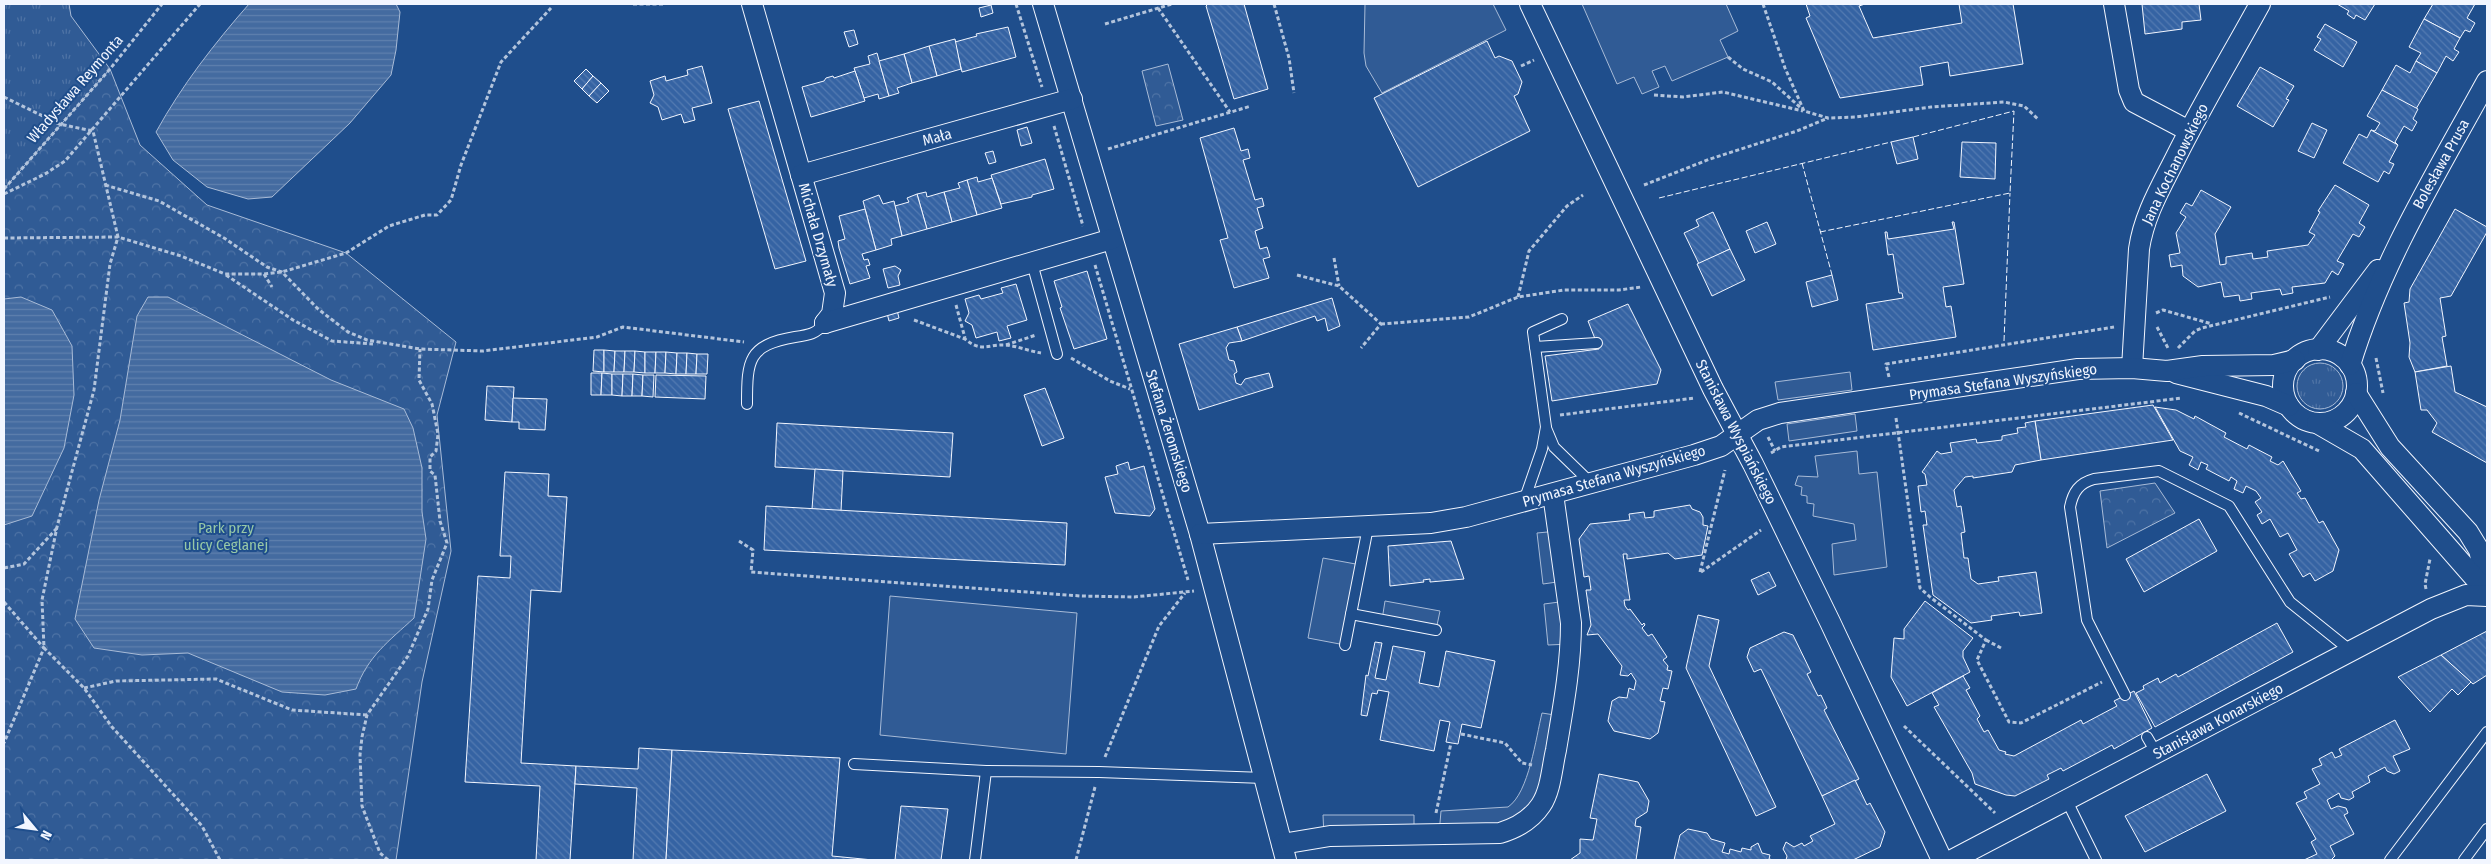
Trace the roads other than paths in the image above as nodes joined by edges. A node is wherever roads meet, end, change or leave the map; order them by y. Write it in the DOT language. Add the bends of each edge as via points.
graph roads {
  1 [pos="752,4"];
  2 [pos="1043,4"];
  3 [pos="1530,4"];
  4 [pos="2114,4"];
  5 [pos="2260,4"];
  6 [pos="2487,81"];
  7 [pos="1072,99"];
  8 [pos="2189,131"];
  9 [pos="801,175"];
  10 [pos="1112,239"];
  11 [pos="2396,247"];
  12 [pos="1032,263"];
  13 [pos="1562,319"];
  14 [pos="826,323"];
  15 [pos="1597,343"];
  16 [pos="1535,347"];
  17 [pos="2318,350"];
  18 [pos="1057,354"];
  19 [pos="2295,360"];
  20 [pos="2350,365"];
  21 [pos="2132,368"];
  22 [pos="2167,371"];
  23 [pos="2356,393"];
  24 [pos="747,404"];
  25 [pos="2289,406"];
  26 [pos="1545,422"];
  27 [pos="2317,423"];
  28 [pos="1737,434"];
  29 [pos="1591,483"];
  30 [pos="1553,494"];
  31 [pos="1524,502"];
  32 [pos="1368,527"];
  33 [pos="1200,534"];
  34 [pos="2487,583"];
  35 [pos="2487,594"];
  36 [pos="1351,614"];
  37 [pos="1436,630"];
  38 [pos="1345,645"];
  39 [pos="2351,651"];
  40 [pos="2125,695"];
  41 [pos="2487,732"];
  42 [pos="854,764"];
  43 [pos="986,771"];
  44 [pos="1264,778"];
  45 [pos="2066,801"];
  46 [pos="2487,829"];
  47 [pos="1284,852"];
  48 [pos="975,860"];
  49 [pos="1942,860"];
  50 [pos="1952,860"];
  51 [pos="2096,860"];
  52 [pos="2390,860"];
  53 [pos="2464,860"];
  1 -- 9 [label="street, Michała Drzymały"];
  2 -- 7 [label="street, Stefana Żeromskiego"];
  3 -- 28 [label="street, Stanisława Wyspiańskiego"];
  4 -- 8 [label="street" via="2134,102"];
  5 -- 8 [label="street, Jana Kochanowskiego"];
  6 -- 11 [label="street, Bolesława Prusa"];
  7 -- 9 [label="street, Mała"];
  7 -- 10 [label="street, Stefana Żeromskiego"];
  8 -- 21 [label="street, Jana Kochanowskiego" via="2142,230"];
  9 -- 14 [label="street, Michała Drzymały" via="835,292 834,305"];
  10 -- 12 [label="street"];
  10 -- 33 [label="street, Stefana Żeromskiego"];
  11 -- 17 [label="street, Bolesława Prusa"];
  11 -- 20 [label="street, Bolesława Prusa" via="2367,314"];
  12 -- 14 [label="street"];
  12 -- 18 [label="lane"];
  13 -- 16 [label="lane" via="1533,332"];
  14 -- 24 [label="lane" via="812,335 764,345 750,364"];
  15 -- 16 [label="lane"];
  16 -- 26 [label="lane"];
  17 -- 19 [label="street"];
  17 -- 20 [label="street" via="2336,353"];
  19 -- 22 [label="street, Prymasa Stefana Wyszyńskiego" via="2274,365 2204,366"];
  19 -- 25 [label="street" via="2283,387"];
  20 -- 23 [label="street" via="2356,379"];
  21 -- 22 [label="street, Prymasa Stefana Wyszyńskiego"];
  21 -- 28 [label="street, Prymasa Stefana Wyszyńskiego" via="2038,374 1780,413 1758,420"];
  22 -- 25 [label="street, Prymasa Stefana Wyszyńskiego" via="2266,396"];
  23 -- 27 [label="street" via="2350,407 2339,418"];
  23 -- 34 [label="street" via="2390,447 2468,532 2479,550"];
  25 -- 27 [label="street" via="2301,418"];
  26 -- 29 [label="lane" via="1554,447"];
  26 -- 31 [label="lane" via="1542,449"];
  27 -- 35 [label="street" via="2362,449"];
  28 -- 29 [label="street, Prymasa Stefana Wyszyńskiego" via="1721,446"];
  28 -- 49 [label="street, Stanisława Wyspiańskiego"];
  29 -- 30 [label="street, Prymasa Stefana Wyszyńskiego"];
  30 -- 31 [label="street, Prymasa Stefana Wyszyńskiego"];
  30 -- 47 [label="street" via="1571,623 1571,644 1552,770 1542,804 1516,828 1500,833 1330,836"];
  31 -- 32 [label="street, Prymasa Stefana Wyszyńskiego" via="1431,523"];
  32 -- 33 [label="street, Prymasa Stefana Wyszyńskiego"];
  32 -- 36 [label="lane"];
  33 -- 44 [label="street, Stefana Żeromskiego"];
  35 -- 39 [label="street, Stanisława Konarskiego" via="2466,595 2431,609"];
  36 -- 37 [label="lane"];
  36 -- 38 [label="lane"];
  39 -- 40 [label="lane" via="2290,602 2229,506 2159,471 2085,481 2072,497 2070,507 2087,620"];
  39 -- 45 [label="street, Stanisława Konarskiego" via="2152,745"];
  41 -- 52 [label="lane"];
  42 -- 43 [label="lane"];
  43 -- 44 [label="lane"];
  43 -- 48 [label="lane"];
  44 -- 47 [label="street, Stefana Żeromskiego"];
  45 -- 50 [label="street, Stanisława Konarskiego"];
  45 -- 51 [label="lane"];
  46 -- 53 [label="lane"];
}
